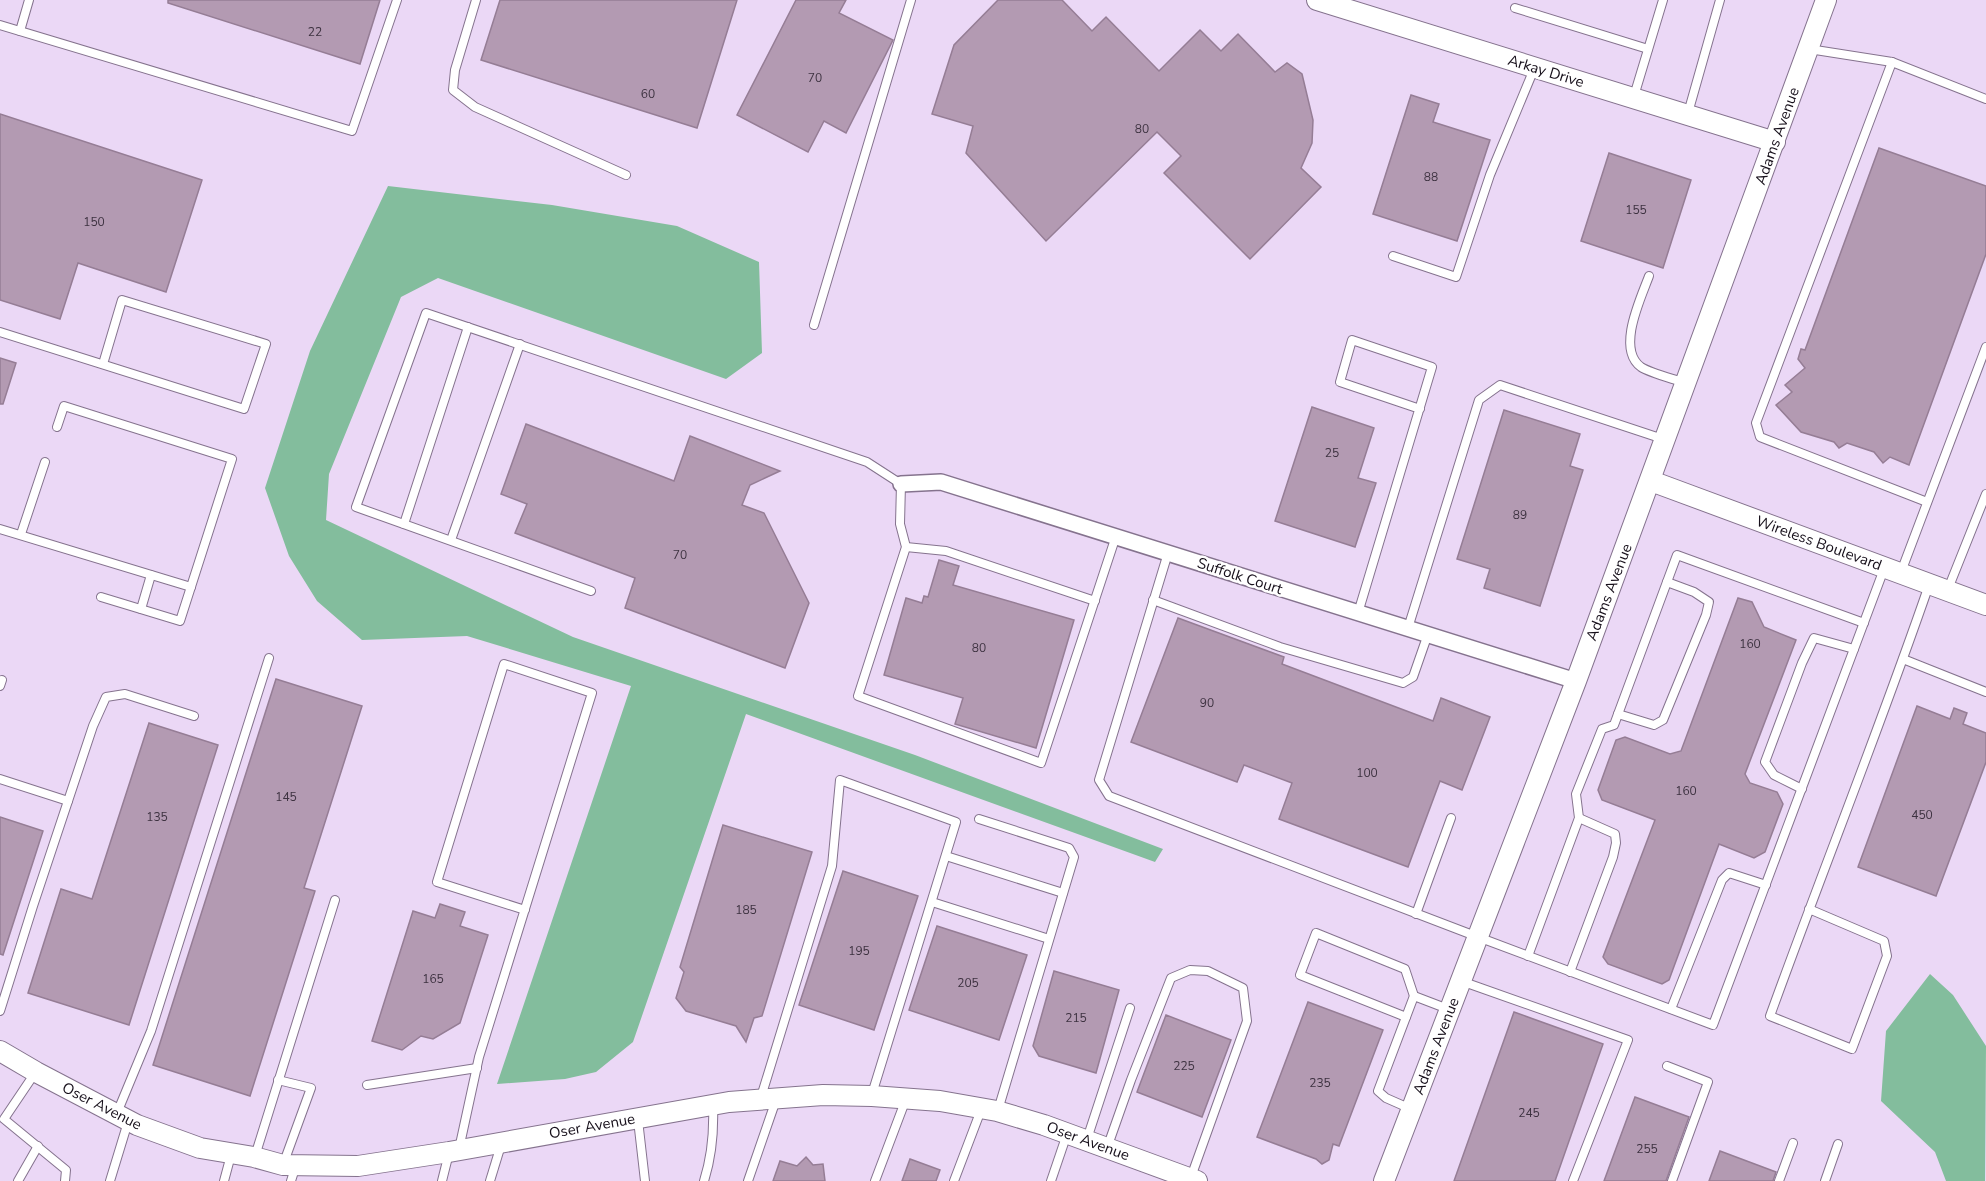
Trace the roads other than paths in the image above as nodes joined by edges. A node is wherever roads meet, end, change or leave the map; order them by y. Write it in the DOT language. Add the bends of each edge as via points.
graph roads {
  1 [pos="29,0"];
  2 [pos="396,0"];
  3 [pos="476,0"];
  4 [pos="911,0"];
  5 [pos="1317,0"];
  6 [pos="1663,0"];
  7 [pos="1720,0"];
  8 [pos="1826,0"];
  9 [pos="1515,8"];
  10 [pos="0,25"];
  11 [pos="20,31"];
  12 [pos="1648,49"];
  13 [pos="1809,49"];
  14 [pos="1892,62"];
  15 [pos="1534,67"];
  16 [pos="1633,98"];
  17 [pos="1986,99"];
  18 [pos="1688,115"];
  19 [pos="1775,142"];
  20 [pos="626,175"];
  21 [pos="1393,256"];
  22 [pos="1649,276"];
  23 [pos="814,325"];
  24 [pos="468,327"];
  25 [pos="0,332"];
  26 [pos="520,344"];
  27 [pos="1986,347"];
  28 [pos="104,364"];
  29 [pos="1687,383"];
  30 [pos="1420,409"];
  31 [pos="57,427"];
  32 [pos="1666,440"];
  33 [pos="45,462"];
  34 [pos="1651,481"];
  35 [pos="901,484"];
  36 [pos="1986,494"];
  37 [pos="1927,502"];
  38 [pos="404,524"];
  39 [pos="0,529"];
  40 [pos="21,534"];
  41 [pos="1116,536"];
  42 [pos="451,540"];
  43 [pos="906,547"];
  44 [pos="1168,553"];
  45 [pos="1893,570"];
  46 [pos="151,575"];
  47 [pos="1667,582"];
  48 [pos="1939,587"];
  49 [pos="191,588"];
  50 [pos="591,591"];
  51 [pos="101,597"];
  52 [pos="1153,600"];
  53 [pos="1095,601"];
  54 [pos="1986,605"];
  55 [pos="141,609"];
  56 [pos="1358,613"];
  57 [pos="1864,623"];
  58 [pos="1408,628"];
  59 [pos="1428,634"];
  60 [pos="1854,649"];
  61 [pos="269,658"];
  62 [pos="1903,659"];
  63 [pos="1576,681"];
  64 [pos="1986,692"];
  65 [pos="1618,714"];
  66 [pos="194,716"];
  67 [pos="0,779"];
  68 [pos="1802,789"];
  69 [pos="68,801"];
  70 [pos="1451,818"];
  71 [pos="1579,818"];
  72 [pos="979,819"];
  73 [pos="946,856"];
  74 [pos="1766,885"];
  75 [pos="1063,893"];
  76 [pos="335,900"];
  77 [pos="932,902"];
  78 [pos="1809,909"];
  79 [pos="525,910"];
  80 [pos="1416,914"];
  81 [pos="1478,937"];
  82 [pos="1049,939"];
  83 [pos="1528,956"];
  84 [pos="1570,972"];
  85 [pos="1461,980"];
  86 [pos="1414,996"];
  87 [pos="1130,1008"];
  88 [pos="1671,1009"];
  89 [pos="1450,1010"];
  90 [pos="0,1011"];
  91 [pos="1406,1017"];
  92 [pos="0,1051"];
  93 [pos="1667,1066"];
  94 [pos="477,1068"];
  95 [pos="36,1072"];
  96 [pos="278,1080"];
  97 [pos="366,1085"];
  98 [pos="872,1096"];
  99 [pos="769,1098"];
  100 [pos="906,1098"];
  101 [pos="713,1104"];
  102 [pos="1411,1109"];
  103 [pos="989,1110"];
  104 [pos="123,1118"];
  105 [pos="638,1118"];
  106 [pos="1,1121"];
  107 [pos="1068,1134"];
  108 [pos="1086,1140"];
  109 [pos="502,1142"];
  110 [pos="1793,1143"];
  111 [pos="1838,1144"];
  112 [pos="38,1146"];
  113 [pos="1107,1148"];
  114 [pos="454,1151"];
  115 [pos="232,1154"];
  116 [pos="254,1157"];
  117 [pos="290,1170"];
  118 [pos="1194,1180"];
  119 [pos="18,1181"];
  120 [pos="65,1181"];
  121 [pos="110,1181"];
  122 [pos="224,1181"];
  123 [pos="442,1181"];
  124 [pos="490,1181"];
  125 [pos="645,1181"];
  126 [pos="704,1181"];
  127 [pos="748,1181"];
  128 [pos="875,1181"];
  129 [pos="954,1181"];
  130 [pos="1051,1181"];
  131 [pos="1384,1181"];
  132 [pos="1573,1181"];
  133 [pos="1672,1181"];
  134 [pos="1779,1181"];
  135 [pos="1825,1181"];
  1 -- 11 [label="lane"];
  2 -- 11 [label="lane" via="352,131"];
  3 -- 20 [label="lane" via="455,70 453,90 475,108"];
  4 -- 23 [label="lane"];
  5 -- 15 [label="street, Arkay Drive"];
  6 -- 12 [label="lane"];
  7 -- 18 [label="lane"];
  8 -- 13 [label="street, Adams Avenue"];
  9 -- 12 [label="lane"];
  10 -- 11 [label="lane"];
  12 -- 16 [label="lane"];
  13 -- 14 [label="lane"];
  13 -- 19 [label="street, Adams Avenue"];
  14 -- 17 [label="lane"];
  14 -- 37 [label="lane" via="1756,423 1760,437"];
  15 -- 16 [label="street, Arkay Drive"];
  15 -- 21 [label="lane" via="1490,175 1456,276"];
  16 -- 18 [label="street, Arkay Drive"];
  18 -- 19 [label="street, Arkay Drive"];
  19 -- 29 [label="street, Adams Avenue"];
  22 -- 29 [label="lane" via="1632,324 1632,351 1641,367"];
  24 -- 26 [label="lane"];
  24 -- 38 [label="lane"];
  24 -- 38 [label="lane" via="426,313 357,507"];
  25 -- 28 [label="lane"];
  26 -- 35 [label="lane" via="867,462"];
  26 -- 42 [label="lane"];
  27 -- 37 [label="lane"];
  28 -- 28 [label="lane" via="122,300 266,345 244,410"];
  29 -- 32 [label="street, Adams Avenue"];
  30 -- 30 [label="lane" via="1432,367 1352,340 1340,382"];
  30 -- 56 [label="lane"];
  31 -- 49 [label="lane" via="64,406 232,459"];
  32 -- 34 [label="street, Adams Avenue"];
  32 -- 58 [label="lane" via="1500,385 1479,400"];
  33 -- 40 [label="lane"];
  34 -- 45 [label="street, Wireless Boulevard"];
  34 -- 63 [label="street, Adams Avenue"];
  35 -- 41 [label="street, Suffolk Court" via="941,482"];
  35 -- 43 [label="lane" via="900,524"];
  36 -- 48 [label="lane"];
  37 -- 45 [label="lane"];
  38 -- 42 [label="lane"];
  39 -- 40 [label="lane"];
  40 -- 46 [label="lane"];
  41 -- 44 [label="street, Suffolk Court"];
  41 -- 53 [label="lane"];
  42 -- 50 [label="lane"];
  43 -- 53 [label="lane" via="946,551"];
  43 -- 53 [label="lane" via="858,696 1041,763"];
  44 -- 52 [label="lane"];
  44 -- 56 [label="street, Suffolk Court"];
  45 -- 48 [label="street, Wireless Boulevard"];
  45 -- 57 [label="lane"];
  46 -- 49 [label="lane"];
  46 -- 55 [label="lane"];
  47 -- 57 [label="lane" via="1677,555"];
  47 -- 65 [label="lane"];
  47 -- 65 [label="lane" via="1708,602 1706,615 1663,720 1654,724"];
  48 -- 54 [label="street, Wireless Boulevard"];
  48 -- 62 [label="lane"];
  49 -- 55 [label="lane" via="180,621"];
  51 -- 55 [label="lane"];
  52 -- 59 [label="lane" via="1280,647 1403,683 1413,677"];
  52 -- 80 [label="lane" via="1099,780 1109,796"];
  56 -- 58 [label="street, Suffolk Court"];
  57 -- 60 [label="lane"];
  58 -- 59 [label="street, Suffolk Court"];
  59 -- 63 [label="street, Suffolk Court"];
  60 -- 68 [label="lane"];
  60 -- 68 [label="lane" via="1814,638 1798,673 1765,762 1774,775"];
  61 -- 104 [label="lane"];
  62 -- 64 [label="lane"];
  62 -- 78 [label="lane"];
  63 -- 81 [label="street, Adams Avenue"];
  65 -- 71 [label="lane" via="1614,724 1602,729 1576,794"];
  66 -- 69 [label="lane" via="126,694 106,696"];
  67 -- 69 [label="lane"];
  68 -- 74 [label="lane"];
  69 -- 90 [label="lane"];
  70 -- 80 [label="lane"];
  71 -- 83 [label="lane"];
  71 -- 84 [label="lane" via="1615,834 1616,843"];
  72 -- 75 [label="lane" via="1070,848 1074,857"];
  73 -- 75 [label="lane"];
  73 -- 77 [label="lane"];
  73 -- 99 [label="lane" via="956,822 840,780 832,866"];
  74 -- 88 [label="lane" via="1729,873 1722,880"];
  74 -- 88 [label="lane" via="1713,1025"];
  75 -- 82 [label="lane"];
  76 -- 96 [label="lane"];
  77 -- 82 [label="lane"];
  77 -- 98 [label="lane"];
  78 -- 78 [label="lane" via="1770,1016 1852,1049 1887,956 1884,941"];
  79 -- 79 [label="lane" via="592,693 504,664 437,882"];
  79 -- 94 [label="lane"];
  80 -- 81 [label="lane"];
  81 -- 83 [label="lane"];
  81 -- 85 [label="street, Adams Avenue"];
  82 -- 103 [label="lane"];
  83 -- 84 [label="lane"];
  84 -- 88 [label="lane"];
  85 -- 89 [label="street, Adams Avenue"];
  85 -- 132 [label="lane" via="1628,1040"];
  86 -- 89 [label="lane"];
  86 -- 91 [label="lane"];
  86 -- 91 [label="lane" via="1405,969 1316,933 1300,975"];
  87 -- 108 [label="lane"];
  89 -- 102 [label="street, Adams Avenue"];
  91 -- 102 [label="lane" via="1378,1091"];
  92 -- 95 [label="street, Oser Avenue"];
  93 -- 133 [label="lane" via="1708,1082"];
  94 -- 97 [label="lane"];
  94 -- 114 [label="lane"];
  95 -- 104 [label="street, Oser Avenue"];
  95 -- 106 [label="lane"];
  96 -- 116 [label="lane"];
  96 -- 117 [label="lane" via="311,1088"];
  98 -- 99 [label="street, Oser Avenue"];
  98 -- 100 [label="street, Oser Avenue"];
  99 -- 101 [label="street, Oser Avenue"];
  99 -- 127 [label="lane"];
  100 -- 103 [label="street, Oser Avenue"];
  100 -- 128 [label="lane"];
  101 -- 105 [label="street, Oser Avenue"];
  101 -- 126 [label="lane" via="714,1131"];
  102 -- 131 [label="street, Adams Avenue"];
  103 -- 107 [label="street, Oser Avenue"];
  103 -- 129 [label="lane"];
  104 -- 115 [label="street, Oser Avenue" via="200,1148"];
  104 -- 121 [label="lane"];
  105 -- 109 [label="street, Oser Avenue"];
  105 -- 125 [label="lane"];
  106 -- 112 [label="lane"];
  107 -- 108 [label="street, Oser Avenue"];
  107 -- 130 [label="lane"];
  108 -- 113 [label="street, Oser Avenue"];
  109 -- 114 [label="street, Oser Avenue"];
  109 -- 124 [label="lane"];
  110 -- 134 [label="lane"];
  111 -- 135 [label="lane"];
  112 -- 119 [label="lane"];
  112 -- 120 [label="lane" via="66,1170"];
  113 -- 118 [label="street, Oser Avenue"];
  113 -- 118 [label="lane" via="1171,978 1190,970 1208,971 1243,988 1247,1021"];
  114 -- 117 [label="street, Oser Avenue" via="358,1166"];
  114 -- 123 [label="lane"];
  115 -- 116 [label="street, Oser Avenue"];
  115 -- 122 [label="lane"];
  116 -- 117 [label="street, Oser Avenue"];
}
